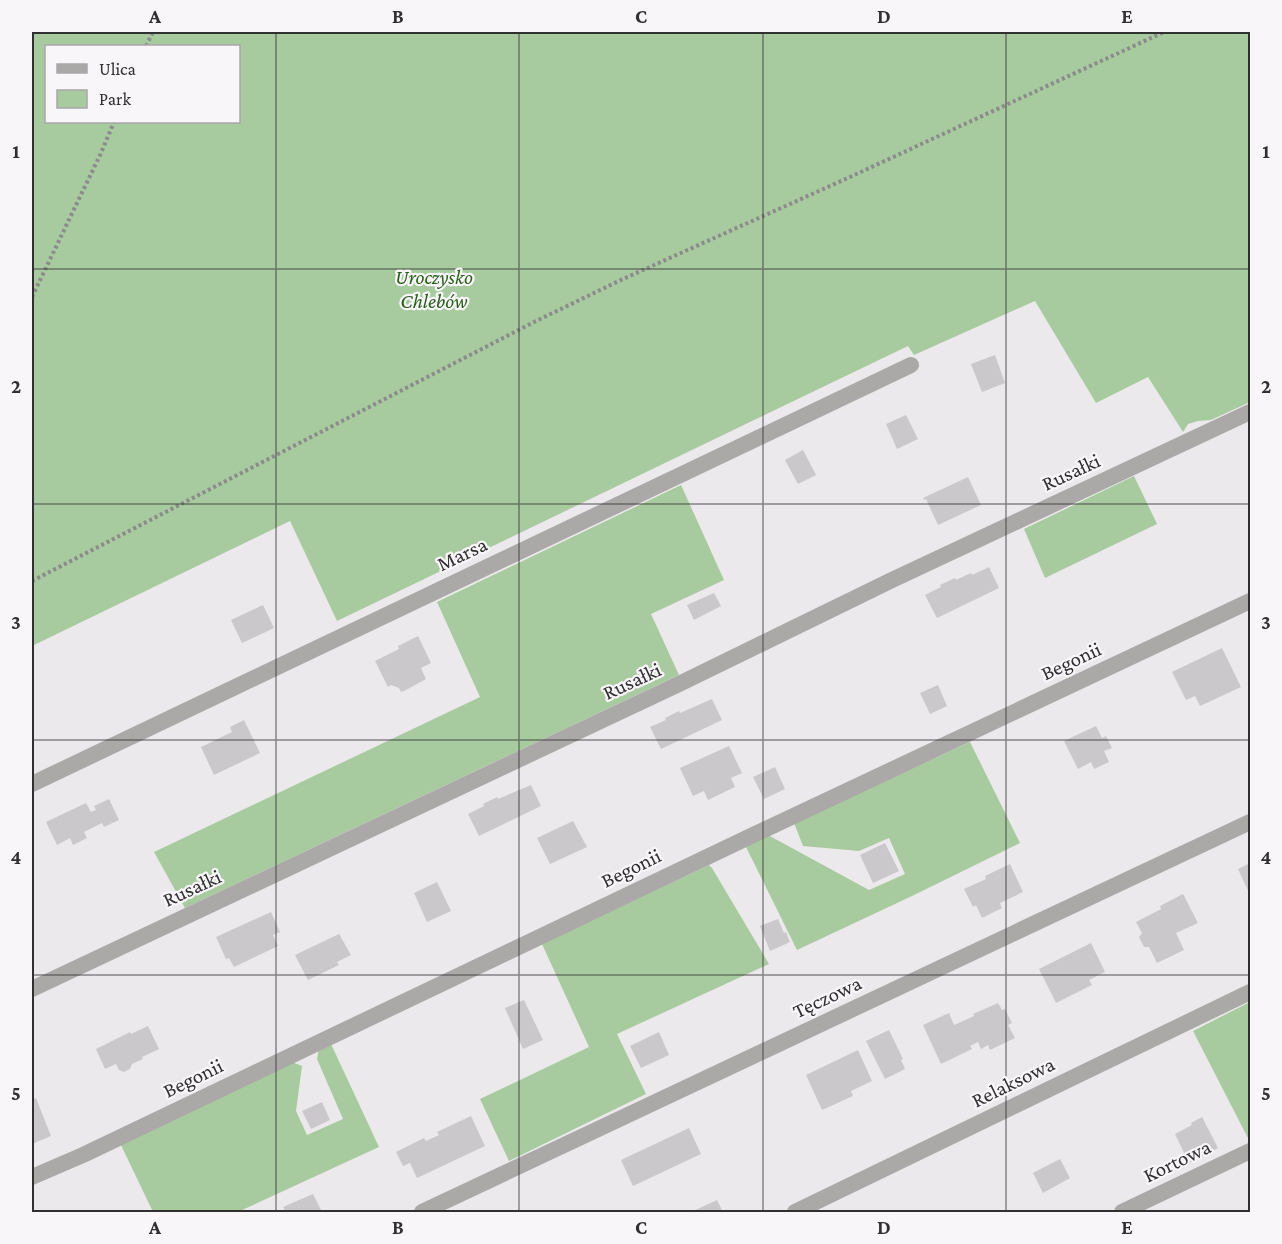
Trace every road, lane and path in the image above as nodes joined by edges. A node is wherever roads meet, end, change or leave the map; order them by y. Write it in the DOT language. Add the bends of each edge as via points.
graph roads {
  1 [pos="1164,32"];
  2 [pos="114,123"];
  3 [pos="32,297"];
  4 [pos="911,365"];
  5 [pos="1251,412"];
  6 [pos="32,581"];
  7 [pos="1251,601"];
  8 [pos="32,784"];
  9 [pos="1251,822"];
  10 [pos="32,989"];
  11 [pos="1251,992"];
  12 [pos="1251,1151"];
  13 [pos="32,1177"];
  14 [pos="422,1212"];
  15 [pos="795,1212"];
  16 [pos="1122,1212"];
  1 -- 6 [label="path" via="534,322"];
  2 -- 3 [label="path"];
  4 -- 8 [label="street, Marsa"];
  5 -- 10 [label="street, Rusałki"];
  7 -- 13 [label="street, Begonii"];
  9 -- 14 [label="street, Tęczowa"];
  11 -- 15 [label="street, Relaksowa"];
  12 -- 16 [label="street, Kortowa"];
}
